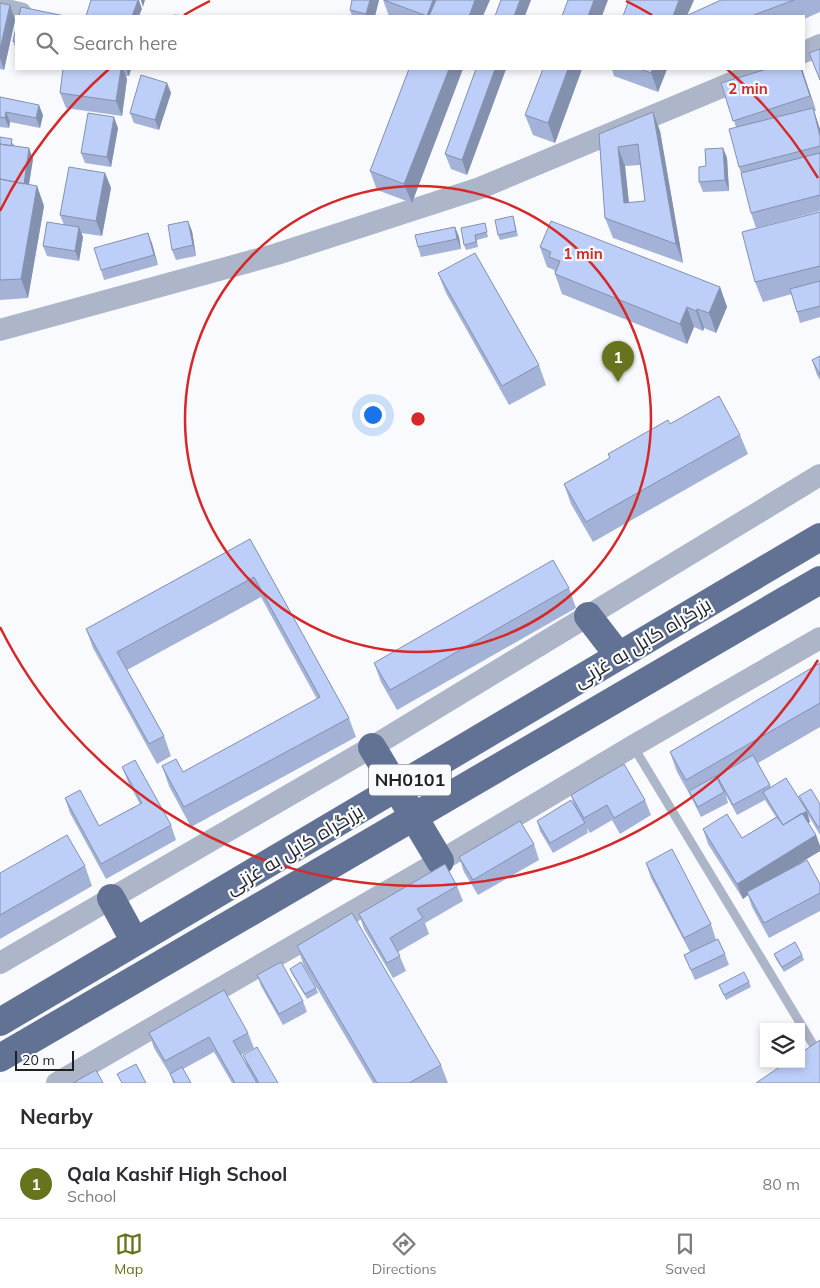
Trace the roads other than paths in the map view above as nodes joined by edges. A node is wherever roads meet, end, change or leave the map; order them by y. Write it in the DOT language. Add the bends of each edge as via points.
graph roads {
  1 [pos="0,7"];
  2 [pos="22,12"];
  3 [pos="820,46"];
  4 [pos="805,52"];
  5 [pos="763,70"];
  6 [pos="0,330"];
  7 [pos="820,475"];
  8 [pos="820,537"];
  9 [pos="820,580"];
  10 [pos="588,616"];
  11 [pos="820,638"];
  12 [pos="618,656"];
  13 [pos="633,746"];
  14 [pos="372,747"];
  15 [pos="397,788"];
  16 [pos="415,817"];
  17 [pos="440,861"];
  18 [pos="111,898"];
  19 [pos="135,942"];
  20 [pos="0,963"];
  21 [pos="0,1022"];
  22 [pos="812,1047"];
  23 [pos="0,1058"];
  24 [pos="57,1083"];
  1 -- 2 [label="street"];
  3 -- 4 [label="street"];
  5 -- 6 [label="street" via="480,188 277,254"];
  7 -- 10 [label="street"];
  8 -- 12 [label="highway, بزرگراه کابل به غزنی / NH0101"];
  9 -- 16 [label="highway, بزرگراه کابل به غزنی / NH0101"];
  10 -- 12 [label="highway"];
  10 -- 14 [label="street"];
  11 -- 13 [label="street"];
  12 -- 15 [label="highway, بزرگراه کابل به غزنی / NH0101"];
  13 -- 17 [label="street"];
  13 -- 22 [label="lane"];
  14 -- 15 [label="highway"];
  14 -- 18 [label="street"];
  15 -- 16 [label="highway"];
  15 -- 19 [label="highway, بزرگراه کابل به غزنی / NH0101"];
  16 -- 17 [label="highway"];
  16 -- 23 [label="highway, بزرگراه کابل به غزنی / NH0101"];
  17 -- 24 [label="street"];
  18 -- 19 [label="highway"];
  18 -- 20 [label="street"];
  19 -- 21 [label="highway, بزرگراه کابل به غزنی / NH0101"];
}
